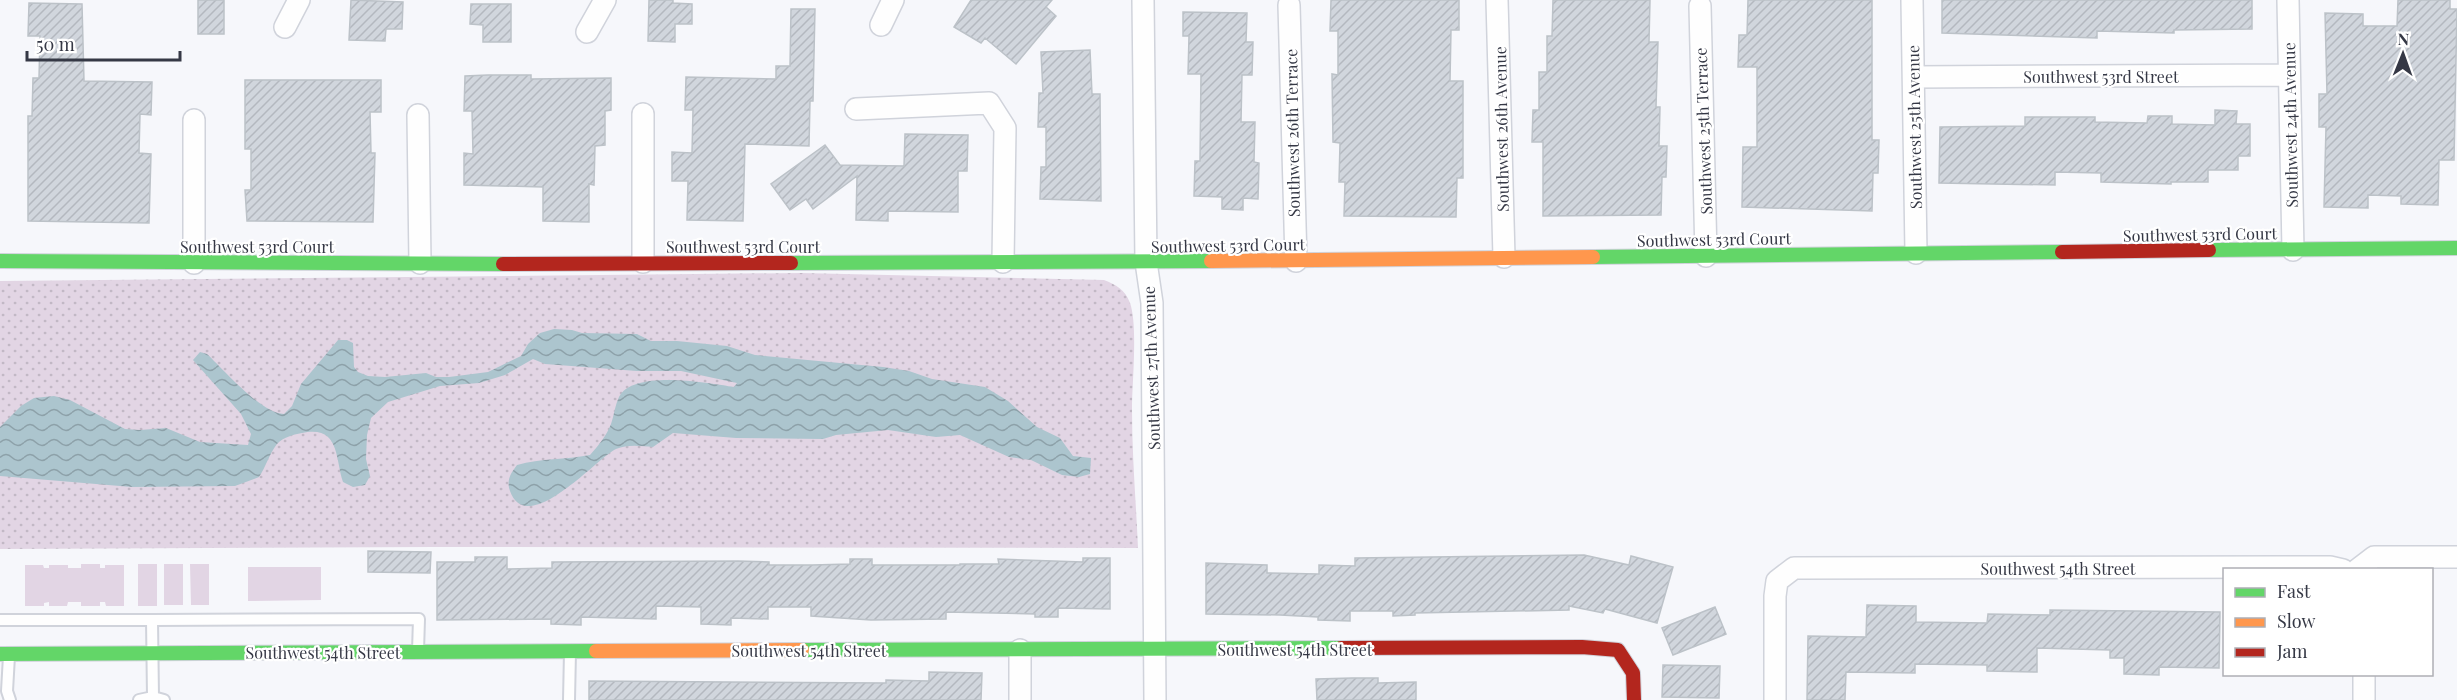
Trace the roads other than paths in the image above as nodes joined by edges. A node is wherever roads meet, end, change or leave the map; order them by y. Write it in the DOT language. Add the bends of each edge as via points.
graph roads {
  1 [pos="299,0"];
  2 [pos="605,0"];
  3 [pos="893,0"];
  4 [pos="1143,0"];
  5 [pos="1497,0"];
  6 [pos="1912,0"];
  7 [pos="2288,0"];
  8 [pos="1289,5"];
  9 [pos="1700,6"];
  10 [pos="880,25"];
  11 [pos="285,27"];
  12 [pos="587,32"];
  13 [pos="2288,75"];
  14 [pos="1914,77"];
  15 [pos="856,109"];
  16 [pos="643,114"];
  17 [pos="418,115"];
  18 [pos="194,120"];
  19 [pos="2457,248"];
  20 [pos="2293,249"];
  21 [pos="1916,253"];
  22 [pos="1706,256"];
  23 [pos="1504,258"];
  24 [pos="0,261"];
  25 [pos="1296,261"];
  26 [pos="643,262"];
  27 [pos="1003,262"];
  28 [pos="1146,262"];
  29 [pos="194,263"];
  30 [pos="420,263"];
  31 [pos="2457,557"];
  32 [pos="2334,568"];
  33 [pos="2360,568"];
  34 [pos="0,620"];
  35 [pos="152,620"];
  36 [pos="1155,649"];
  37 [pos="1020,650"];
  38 [pos="418,651"];
  39 [pos="570,651"];
  40 [pos="152,653"];
  41 [pos="4,654"];
  42 [pos="2364,676"];
  43 [pos="158,699"];
  44 [pos="10,700"];
  45 [pos="139,700"];
  46 [pos="569,700"];
  47 [pos="1020,700"];
  48 [pos="1155,700"];
  49 [pos="1634,700"];
  50 [pos="1775,700"];
  51 [pos="2364,700"];
  1 -- 11 [label="street"];
  2 -- 12 [label="street"];
  3 -- 10 [label="street"];
  4 -- 28 [label="street, Southwest 27th Avenue"];
  5 -- 23 [label="street, Southwest 26th Avenue"];
  6 -- 14 [label="street, Southwest 25th Avenue"];
  7 -- 13 [label="street, Southwest 24th Avenue"];
  8 -- 25 [label="street, Southwest 26th Terrace"];
  9 -- 22 [label="street, Southwest 25th Terrace"];
  13 -- 14 [label="street, Southwest 53rd Street"];
  13 -- 20 [label="street, Southwest 24th Avenue"];
  14 -- 21 [label="street, Southwest 25th Avenue"];
  15 -- 27 [label="street" via="989,103 1005,128"];
  16 -- 26 [label="street"];
  17 -- 30 [label="street"];
  18 -- 29 [label="street"];
  19 -- 20 [label="street, Southwest 53rd Court"];
  20 -- 21 [label="street, Southwest 53rd Court"];
  21 -- 22 [label="street, Southwest 53rd Court"];
  22 -- 23 [label="street, Southwest 53rd Court"];
  23 -- 25 [label="street, Southwest 53rd Court"];
  24 -- 29 [label="street, Southwest 53rd Court"];
  25 -- 28 [label="street, Southwest 53rd Court"];
  26 -- 27 [label="street, Southwest 53rd Court"];
  26 -- 30 [label="street, Southwest 53rd Court"];
  27 -- 28 [label="street, Southwest 53rd Court"];
  28 -- 36 [label="street, Southwest 27th Avenue" via="1152,303"];
  29 -- 30 [label="street, Southwest 53rd Court"];
  31 -- 33 [label="street" via="2374,557"];
  32 -- 50 [label="street, Southwest 54th Street" via="1794,568 1777,580"];
  34 -- 35 [label="lane"];
  35 -- 38 [label="lane" via="419,619"];
  35 -- 40 [label="lane"];
  36 -- 37 [label="street, Southwest 54th Street"];
  36 -- 48 [label="street, Southwest 27th Avenue"];
  36 -- 49 [label="street, Southwest 54th Street" via="1618,650 1633,673"];
  37 -- 39 [label="street, Southwest 54th Street"];
  37 -- 47 [label="street"];
  38 -- 39 [label="street, Southwest 54th Street"];
  38 -- 40 [label="street, Southwest 54th Street"];
  39 -- 46 [label="lane"];
  40 -- 41 [label="street, Southwest 54th Street"];
  40 -- 43 [label="lane"];
  41 -- 44 [label="lane"];
  42 -- 51 [label="street"];
  43 -- 45 [label="lane"];
}
